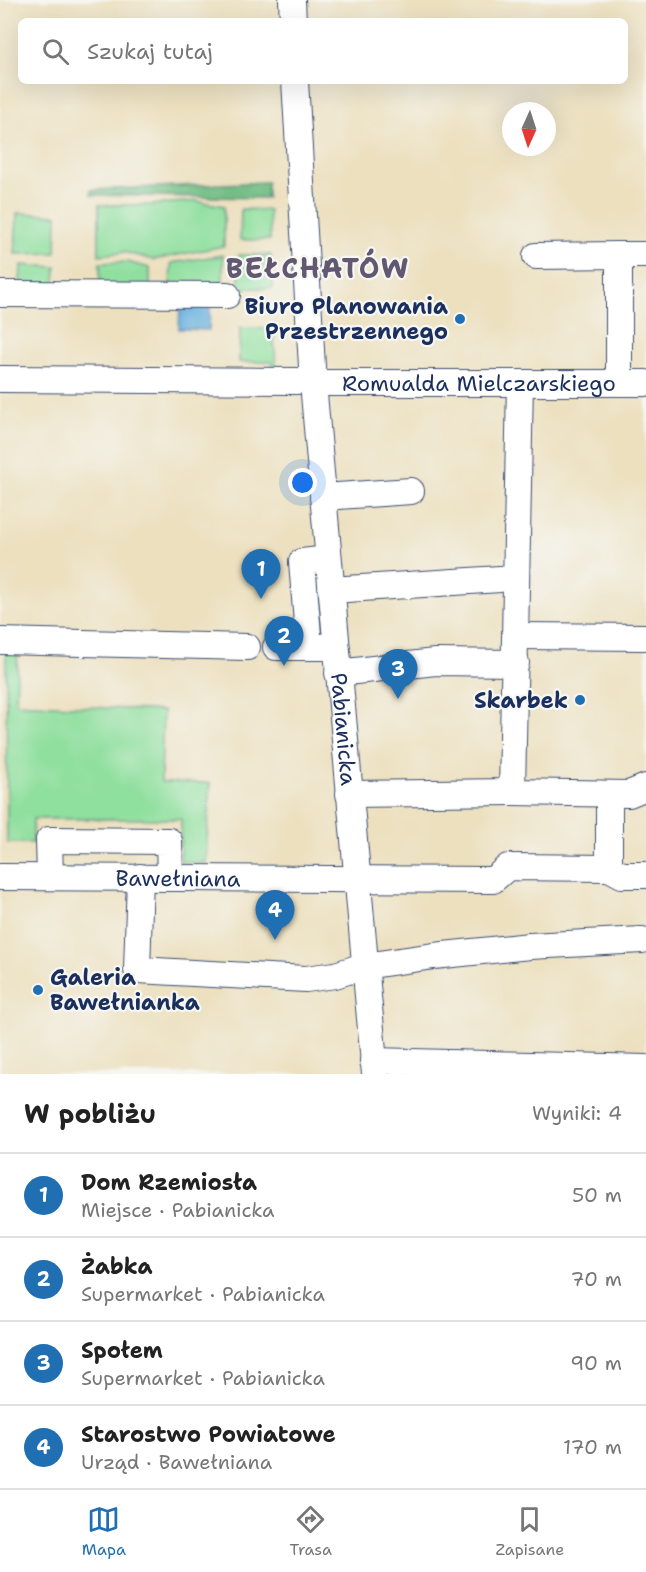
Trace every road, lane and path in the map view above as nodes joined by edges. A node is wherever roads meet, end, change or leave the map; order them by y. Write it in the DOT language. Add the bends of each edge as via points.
graph roads {
  1 [pos="292,0"];
  2 [pos="293,18"];
  3 [pos="295,84"];
  4 [pos="619,255"];
  5 [pos="646,255"];
  6 [pos="536,256"];
  7 [pos="0,294"];
  8 [pos="227,295"];
  9 [pos="0,379"];
  10 [pos="296,382"];
  11 [pos="520,383"];
  12 [pos="619,383"];
  13 [pos="646,383"];
  14 [pos="411,491"];
  15 [pos="323,497"];
  16 [pos="328,559"];
  17 [pos="500,579"];
  18 [pos="331,590"];
  19 [pos="516,636"];
  20 [pos="646,637"];
  21 [pos="0,641"];
  22 [pos="336,646"];
  23 [pos="247,647"];
  24 [pos="276,647"];
  25 [pos="309,647"];
  26 [pos="516,663"];
  27 [pos="338,673"];
  28 [pos="646,787"];
  29 [pos="512,792"];
  30 [pos="349,794"];
  31 [pos="609,794"];
  32 [pos="609,868"];
  33 [pos="646,875"];
  34 [pos="50,876"];
  35 [pos="0,877"];
  36 [pos="140,877"];
  37 [pos="170,877"];
  38 [pos="357,880"];
  39 [pos="642,940"];
  40 [pos="364,966"];
  41 [pos="374,1067"];
  42 [pos="646,1068"];
  1 -- 2 [label="street"];
  3 -- 10 [label="street, Pabianicka"];
  4 -- 5 [label="street"];
  4 -- 6 [label="street"];
  4 -- 12 [label="street"];
  7 -- 8 [label="street"];
  9 -- 10 [label="street, Romualda Mielczarskiego"];
  10 -- 11 [label="street, Romualda Mielczarskiego"];
  10 -- 15 [label="street, Pabianicka"];
  11 -- 12 [label="street, Romualda Mielczarskiego"];
  11 -- 19 [label="street"];
  12 -- 13 [label="street, Romualda Mielczarskiego"];
  14 -- 15 [label="street"];
  15 -- 16 [label="street, Pabianicka"];
  16 -- 18 [label="street, Pabianicka"];
  16 -- 25 [label="street" via="302,562"];
  17 -- 18 [label="street"];
  18 -- 22 [label="street, Pabianicka"];
  19 -- 20 [label="street"];
  19 -- 26 [label="street"];
  21 -- 23 [label="street"];
  22 -- 25 [label="street"];
  22 -- 27 [label="street, Pabianicka"];
  24 -- 25 [label="street"];
  26 -- 27 [label="street" via="435,662"];
  26 -- 29 [label="street"];
  27 -- 30 [label="street, Pabianicka"];
  28 -- 31 [label="street" via="629,795"];
  29 -- 30 [label="street"];
  29 -- 31 [label="street"];
  30 -- 38 [label="street, Pabianicka"];
  31 -- 32 [label="street"];
  32 -- 33 [label="street, Bawełniana" via="622,875"];
  32 -- 38 [label="street, Bawełniana" via="508,867 493,880"];
  34 -- 35 [label="street, Bawełniana"];
  34 -- 36 [label="street, Bawełniana"];
  34 -- 37 [label="street" via="49,840 104,840 169,841"];
  36 -- 37 [label="street, Bawełniana"];
  36 -- 40 [label="street" via="137,970 306,979"];
  37 -- 38 [label="street, Bawełniana"];
  38 -- 40 [label="street, Pabianicka"];
  39 -- 40 [label="street" via="530,946"];
  40 -- 41 [label="street, Pabianicka"];
  41 -- 42 [label="street"];
}
